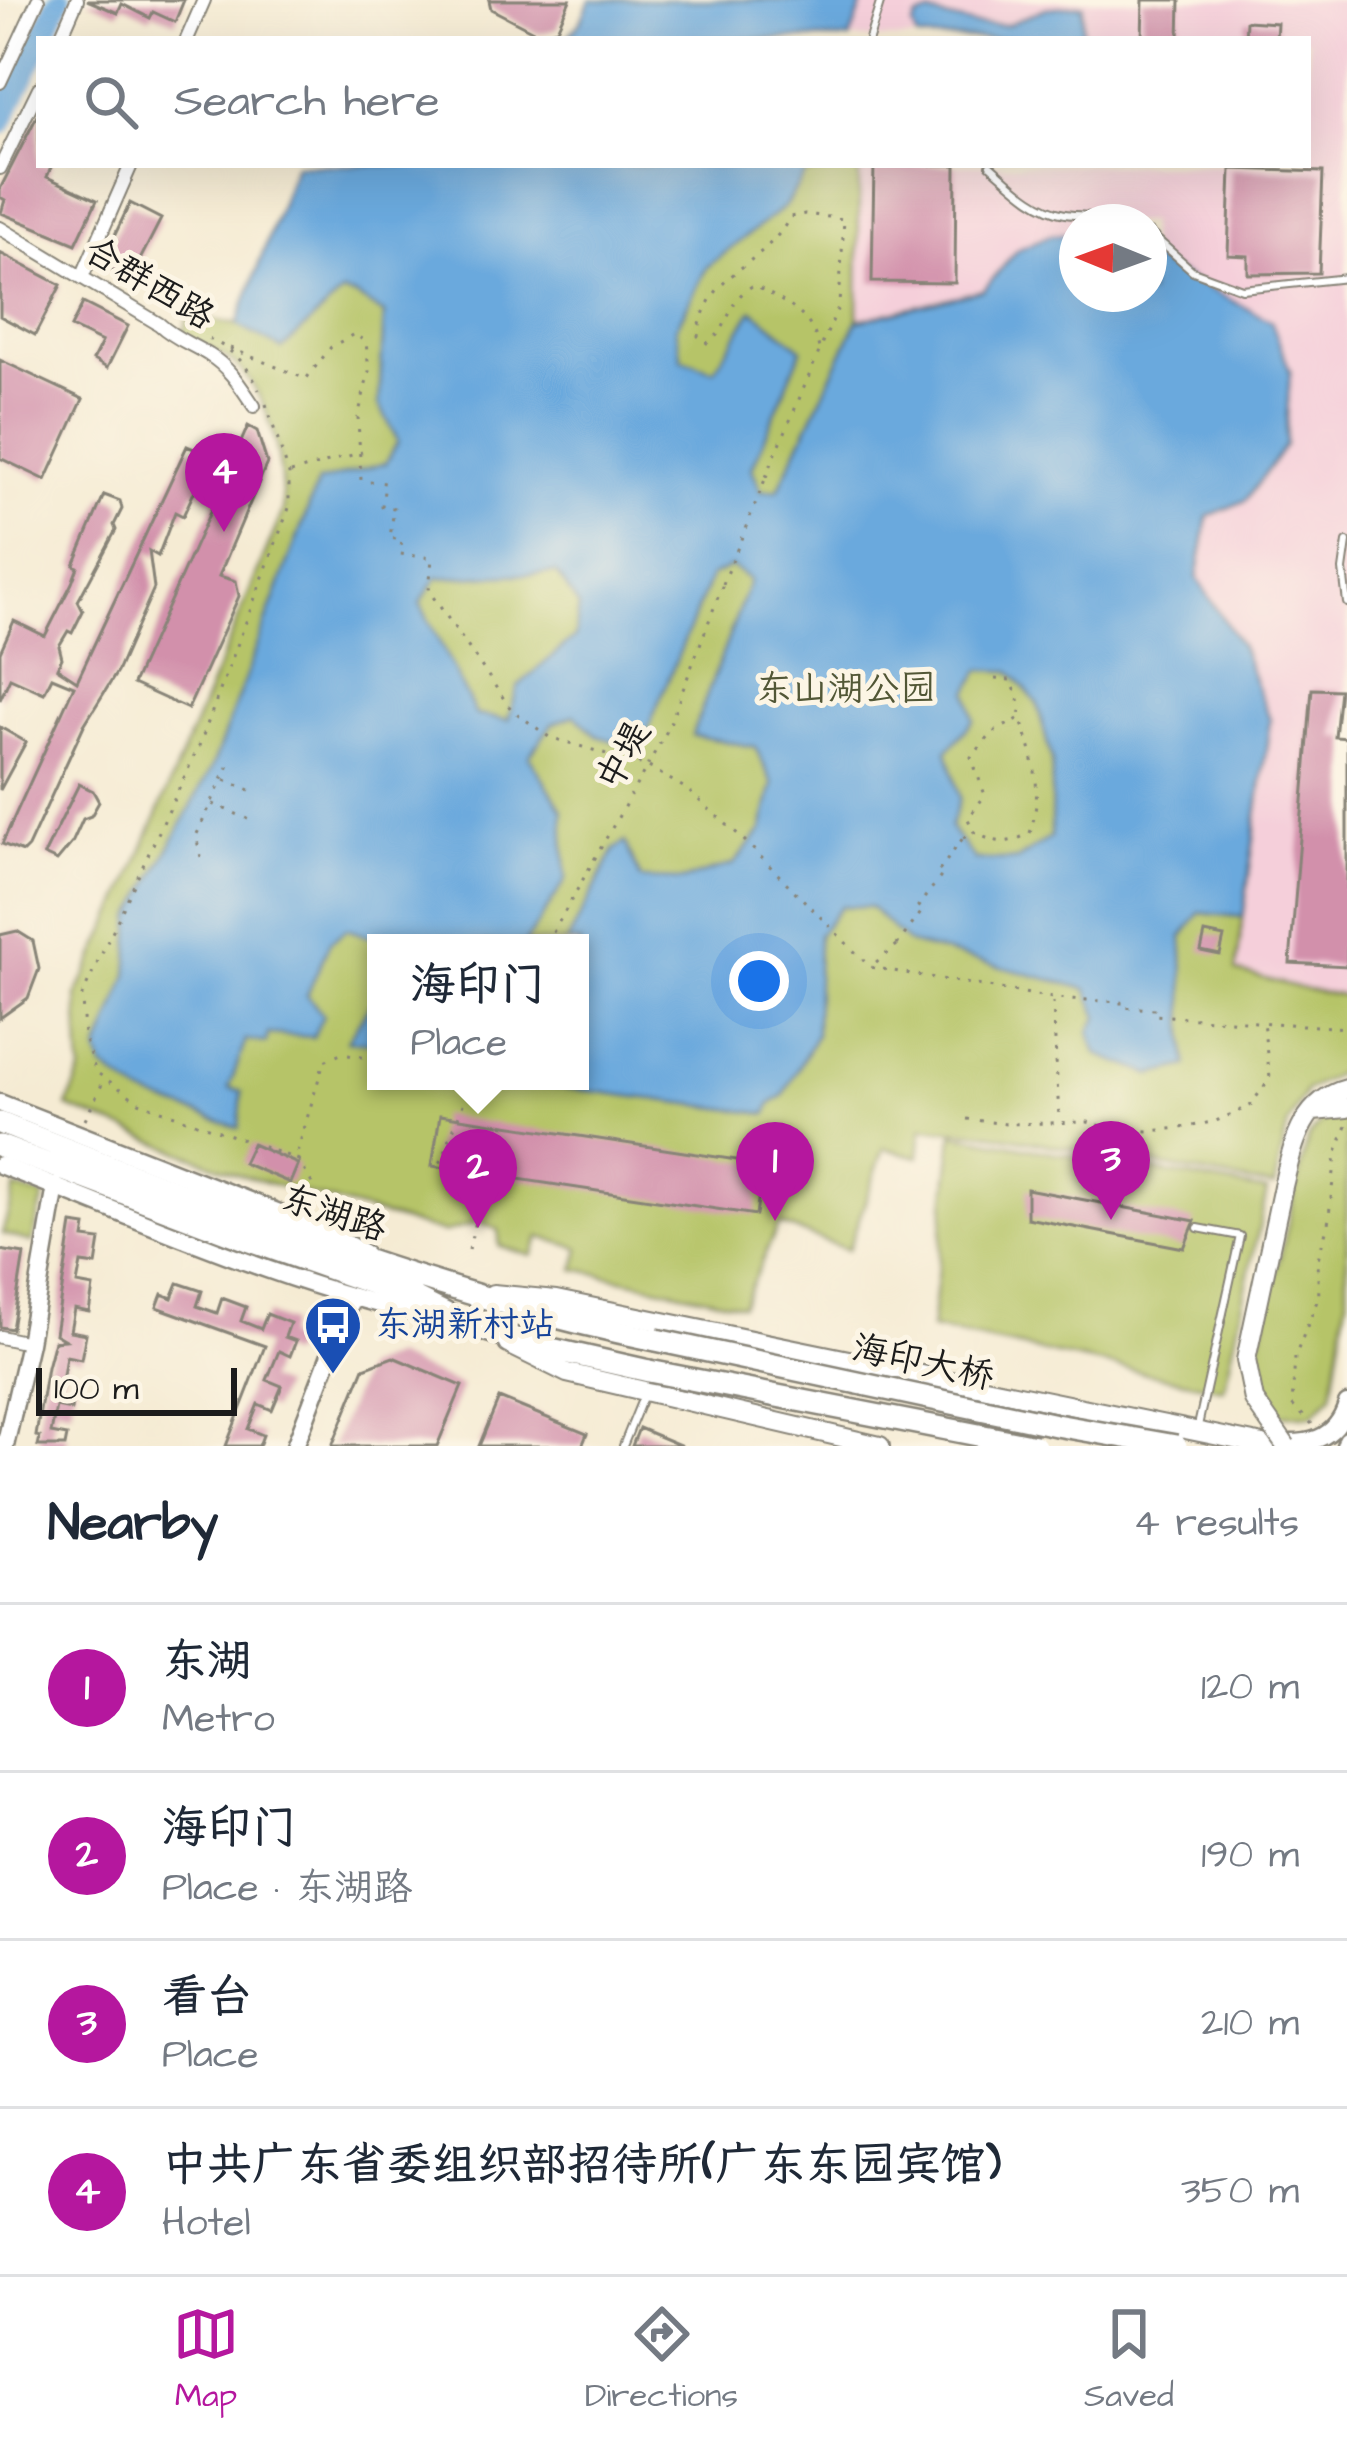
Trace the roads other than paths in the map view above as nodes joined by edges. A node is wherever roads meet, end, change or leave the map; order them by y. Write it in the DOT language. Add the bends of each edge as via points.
graph roads {
  1 [pos="38,0"];
  2 [pos="77,0"];
  3 [pos="204,0"];
  4 [pos="881,0"];
  5 [pos="61,36"];
  6 [pos="188,36"];
  7 [pos="869,36"];
  8 [pos="0,82"];
  9 [pos="36,94"];
  10 [pos="0,168"];
  11 [pos="130,168"];
  12 [pos="994,168"];
  13 [pos="1059,213"];
  14 [pos="0,228"];
  15 [pos="1167,248"];
  16 [pos="82,278"];
  17 [pos="1347,278"];
  18 [pos="254,406"];
  19 [pos="1347,542"];
  20 [pos="1347,603"];
  21 [pos="1347,1088"];
  22 [pos="0,1103"];
  23 [pos="1347,1108"];
  24 [pos="1308,1113"];
  25 [pos="0,1123"];
  26 [pos="0,1146"];
  27 [pos="0,1165"];
  28 [pos="56,1186"];
  29 [pos="152,1193"];
  30 [pos="1198,1228"];
  31 [pos="385,1266"];
  32 [pos="471,1294"];
  33 [pos="352,1297"];
  34 [pos="466,1324"];
  35 [pos="0,1337"];
  36 [pos="656,1340"];
  37 [pos="28,1343"];
  38 [pos="647,1382"];
  39 [pos="1347,1404"];
  40 [pos="1235,1437"];
  41 [pos="1203,1438"];
  42 [pos="1178,1439"];
  43 [pos="5,1446"];
  44 [pos="295,1446"];
  45 [pos="623,1446"];
  46 [pos="880,1446"];
  47 [pos="1035,1446"];
  48 [pos="1268,1446"];
  49 [pos="1286,1446"];
  1 -- 8 [label="street"];
  2 -- 5 [label="street"];
  3 -- 6 [label="street"];
  4 -- 7 [label="lane"];
  9 -- 10 [label="street"];
  11 -- 16 [label="street"];
  12 -- 13 [label="lane"];
  14 -- 16 [label="street, 合群西路"];
  15 -- 17 [label="lane" via="1193,271 1242,289"];
  16 -- 18 [label="street, 合群西路" via="209,355"];
  19 -- 20 [label="lane"];
  21 -- 24 [label="main road"];
  22 -- 31 [label="main road" via="315,1227"];
  23 -- 24 [label="main road"];
  24 -- 49 [label="main road, bridge" via="1282,1186 1246,1360 1255,1400"];
  25 -- 29 [label="highway, 东湖路"];
  26 -- 29 [label="highway, 东湖路"];
  27 -- 28 [label="main road"];
  28 -- 33 [label="main road"];
  28 -- 37 [label="main road"];
  29 -- 31 [label="highway, 东湖路"];
  29 -- 34 [label="highway, 东湖路"];
  30 -- 41 [label="lane" via="1240,1236"];
  31 -- 32 [label="highway, 东湖路"];
  32 -- 36 [label="highway, 东湖路"];
  32 -- 42 [label="main road" via="556,1300"];
  33 -- 34 [label="main road"];
  33 -- 44 [label="main road"];
  34 -- 38 [label="highway, 东湖路"];
  35 -- 37 [label="street"];
  36 -- 42 [label="highway, 海印大桥, bridge" via="1056,1425"];
  37 -- 43 [label="main road"];
  38 -- 45 [label="lane"];
  38 -- 46 [label="main road"];
  38 -- 47 [label="highway, 海印大桥, bridge"];
  39 -- 40 [label="main road" via="1326,1437 1288,1444"];
  40 -- 41 [label="main road"];
  40 -- 48 [label="main road"];
  41 -- 42 [label="main road"];
}
